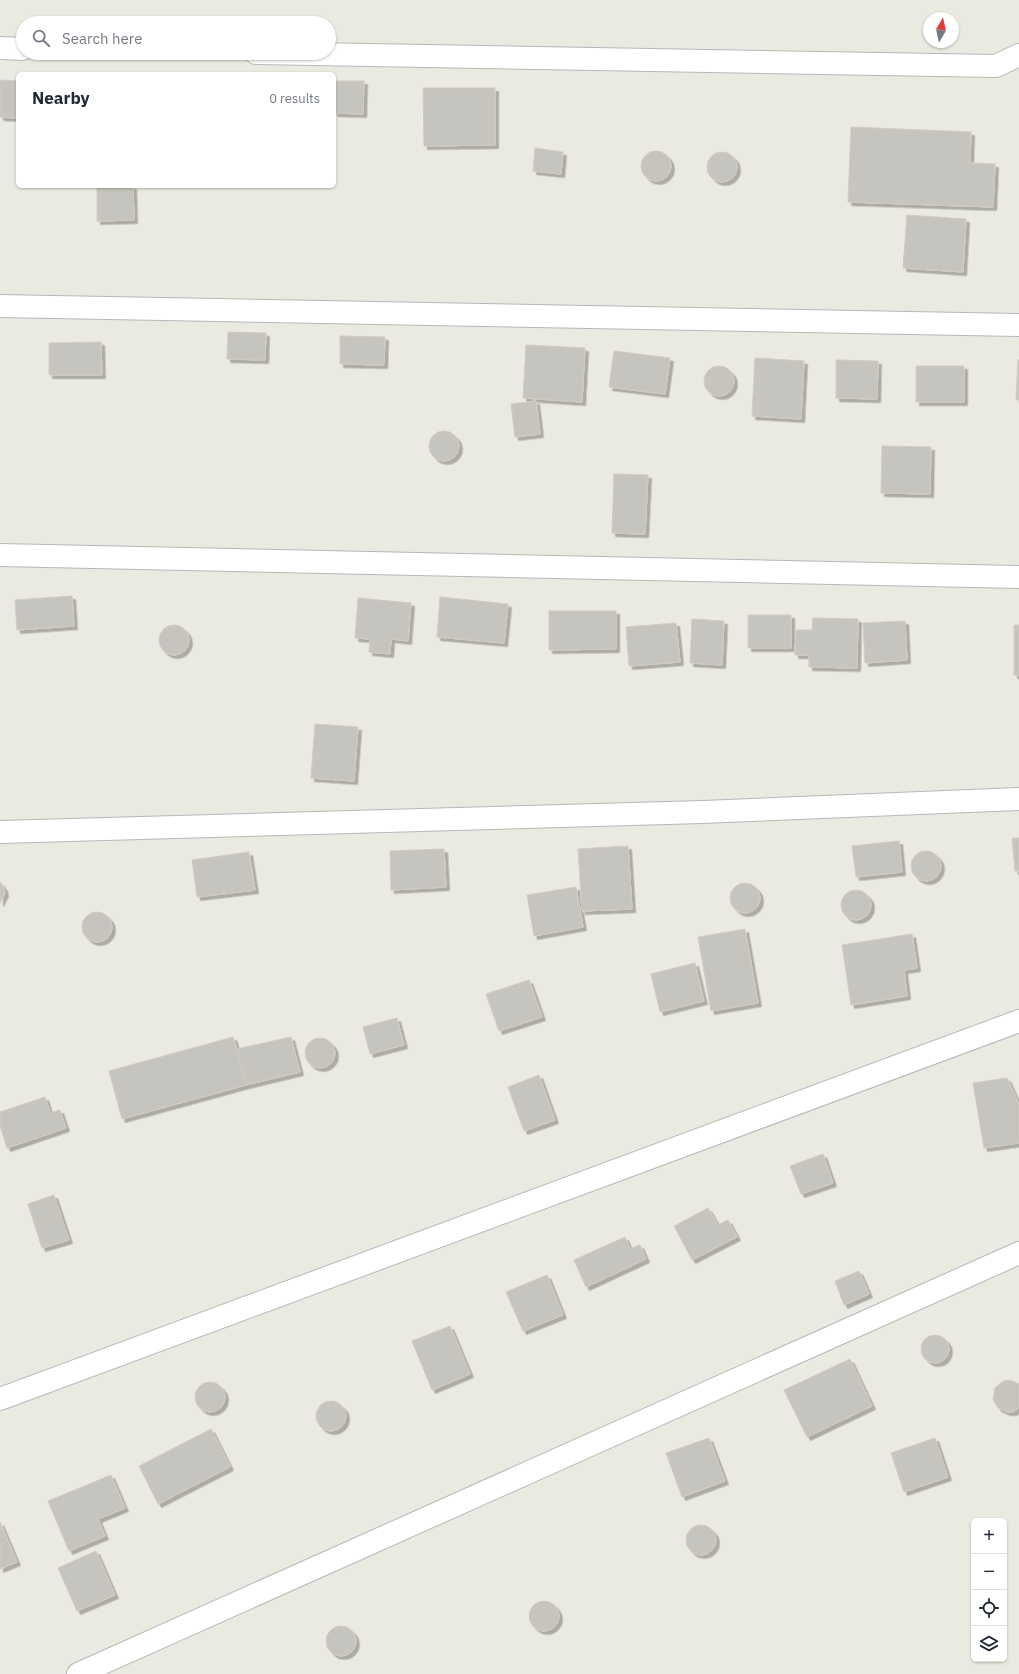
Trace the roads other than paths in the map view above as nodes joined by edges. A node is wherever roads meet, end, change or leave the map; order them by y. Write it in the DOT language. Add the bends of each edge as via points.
graph roads {
  1 [pos="0,48"];
  2 [pos="16,48"];
  3 [pos="336,54"];
  4 [pos="1019,55"];
  5 [pos="0,306"];
  6 [pos="1019,325"];
  7 [pos="0,555"];
  8 [pos="1019,577"];
  9 [pos="1019,799"];
  10 [pos="0,832"];
  11 [pos="1019,1021"];
  12 [pos="1019,1253"];
  13 [pos="0,1399"];
  14 [pos="78,1674"];
  1 -- 2 [label="street"];
  3 -- 4 [label="street" via="996,66"];
  5 -- 6 [label="street"];
  7 -- 8 [label="street"];
  9 -- 10 [label="street" via="695,812"];
  11 -- 13 [label="street"];
  12 -- 14 [label="street"];
}
